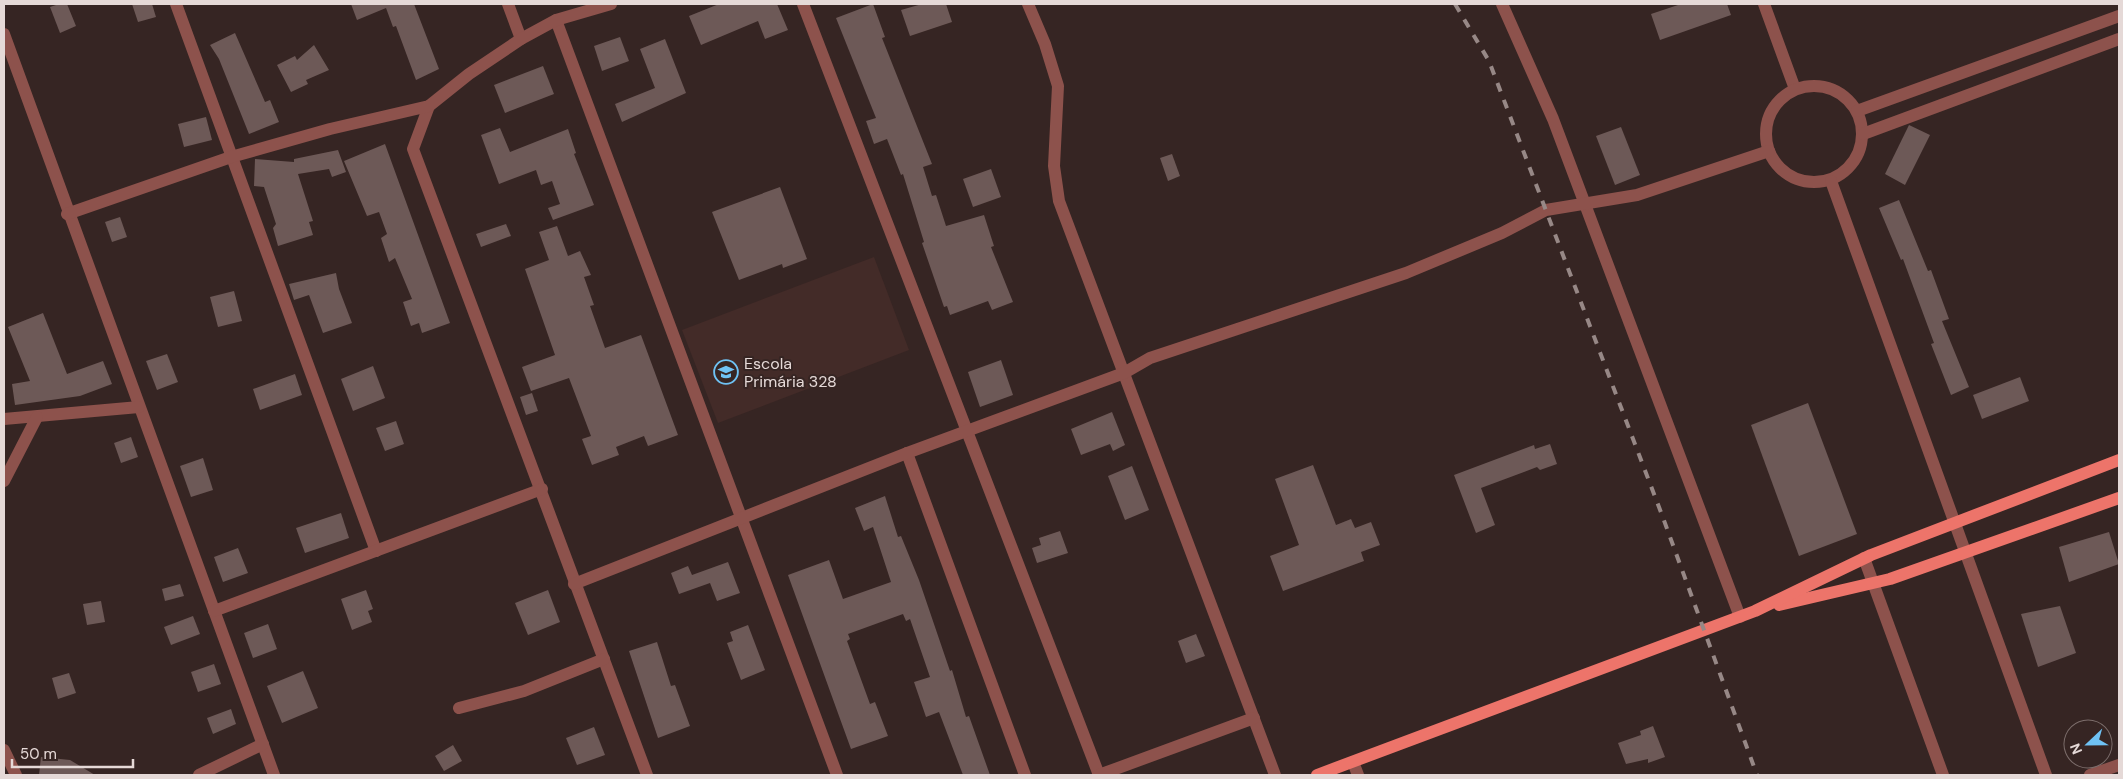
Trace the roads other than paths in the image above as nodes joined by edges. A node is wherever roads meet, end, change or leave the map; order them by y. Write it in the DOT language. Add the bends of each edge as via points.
graph roads {
  1 [pos="176,4"];
  2 [pos="508,4"];
  3 [pos="611,4"];
  4 [pos="803,4"];
  5 [pos="1028,4"];
  6 [pos="1502,4"];
  7 [pos="1764,4"];
  8 [pos="2119,16"];
  9 [pos="556,20"];
  10 [pos="4,34"];
  11 [pos="2119,39"];
  12 [pos="521,40"];
  13 [pos="1795,89"];
  14 [pos="429,106"];
  15 [pos="1857,111"];
  16 [pos="1863,134"];
  17 [pos="1768,151"];
  18 [pos="231,157"];
  19 [pos="1831,181"];
  20 [pos="1584,204"];
  21 [pos="67,214"];
  22 [pos="1124,373"];
  23 [pos="139,408"];
  24 [pos="37,417"];
  25 [pos="4,419"];
  26 [pos="967,431"];
  27 [pos="906,453"];
  28 [pos="2119,460"];
  29 [pos="4,481"];
  30 [pos="542,489"];
  31 [pos="2119,498"];
  32 [pos="741,519"];
  33 [pos="1954,522"];
  34 [pos="376,551"];
  35 [pos="1966,554"];
  36 [pos="1864,558"];
  37 [pos="1873,583"];
  38 [pos="574,584"];
  39 [pos="214,611"];
  40 [pos="1755,611"];
  41 [pos="1740,617"];
  42 [pos="604,660"];
  43 [pos="459,708"];
  44 [pos="1254,718"];
  45 [pos="263,744"];
  46 [pos="4,750"];
  47 [pos="1353,762"];
  48 [pos="2119,765"];
  49 [pos="16,775"];
  50 [pos="199,775"];
  51 [pos="274,775"];
  52 [pos="647,775"];
  53 [pos="837,775"];
  54 [pos="1025,775"];
  55 [pos="1099,775"];
  56 [pos="1275,775"];
  57 [pos="1317,775"];
  58 [pos="1358,775"];
  59 [pos="1943,775"];
  60 [pos="2046,775"];
  61 [pos="2090,775"];
  1 -- 18 [label="street"];
  2 -- 12 [label="street"];
  3 -- 9 [label="street"];
  4 -- 26 [label="street"];
  5 -- 22 [label="street" via="1058,86 1054,166 1059,201"];
  6 -- 20 [label="street" via="1553,119"];
  7 -- 13 [label="street"];
  8 -- 15 [label="street"];
  9 -- 12 [label="street"];
  9 -- 32 [label="street"];
  10 -- 21 [label="street"];
  11 -- 16 [label="street"];
  12 -- 14 [label="street" via="469,74"];
  13 -- 15 [label="street" via="1830,88 1846,97"];
  13 -- 17 [label="street" via="1776,104 1772,112 1766,127"];
  14 -- 18 [label="street"];
  14 -- 30 [label="street" via="413,149"];
  15 -- 16 [label="street"];
  16 -- 19 [label="street" via="1854,162"];
  17 -- 19 [label="street" via="1783,172 1806,183"];
  17 -- 20 [label="street" via="1637,195"];
  18 -- 21 [label="street"];
  18 -- 34 [label="street"];
  19 -- 33 [label="street"];
  20 -- 22 [label="street" via="1546,210 1406,273 1150,358"];
  20 -- 41 [label="street"];
  21 -- 23 [label="street"];
  22 -- 26 [label="street"];
  22 -- 44 [label="street"];
  23 -- 24 [label="street"];
  23 -- 39 [label="street"];
  24 -- 25 [label="street"];
  24 -- 29 [label="street"];
  26 -- 27 [label="street"];
  26 -- 55 [label="street"];
  27 -- 32 [label="street"];
  27 -- 54 [label="street"];
  28 -- 33 [label="main road"];
  30 -- 34 [label="street"];
  30 -- 38 [label="street"];
  31 -- 35 [label="main road"];
  32 -- 38 [label="street"];
  32 -- 53 [label="street"];
  33 -- 35 [label="street"];
  33 -- 36 [label="main road"];
  34 -- 39 [label="street"];
  35 -- 37 [label="main road"];
  35 -- 60 [label="street"];
  36 -- 37 [label="street"];
  36 -- 40 [label="main road"];
  37 -- 40 [label="main road"];
  37 -- 59 [label="street"];
  38 -- 42 [label="street"];
  39 -- 45 [label="street"];
  40 -- 41 [label="main road"];
  41 -- 47 [label="main road"];
  42 -- 43 [label="street" via="524,691"];
  42 -- 52 [label="street"];
  44 -- 55 [label="street"];
  44 -- 56 [label="street"];
  45 -- 50 [label="street"];
  45 -- 51 [label="street"];
  46 -- 49 [label="street"];
  47 -- 57 [label="main road"];
  47 -- 58 [label="street"];
  48 -- 61 [label="street"];
}
